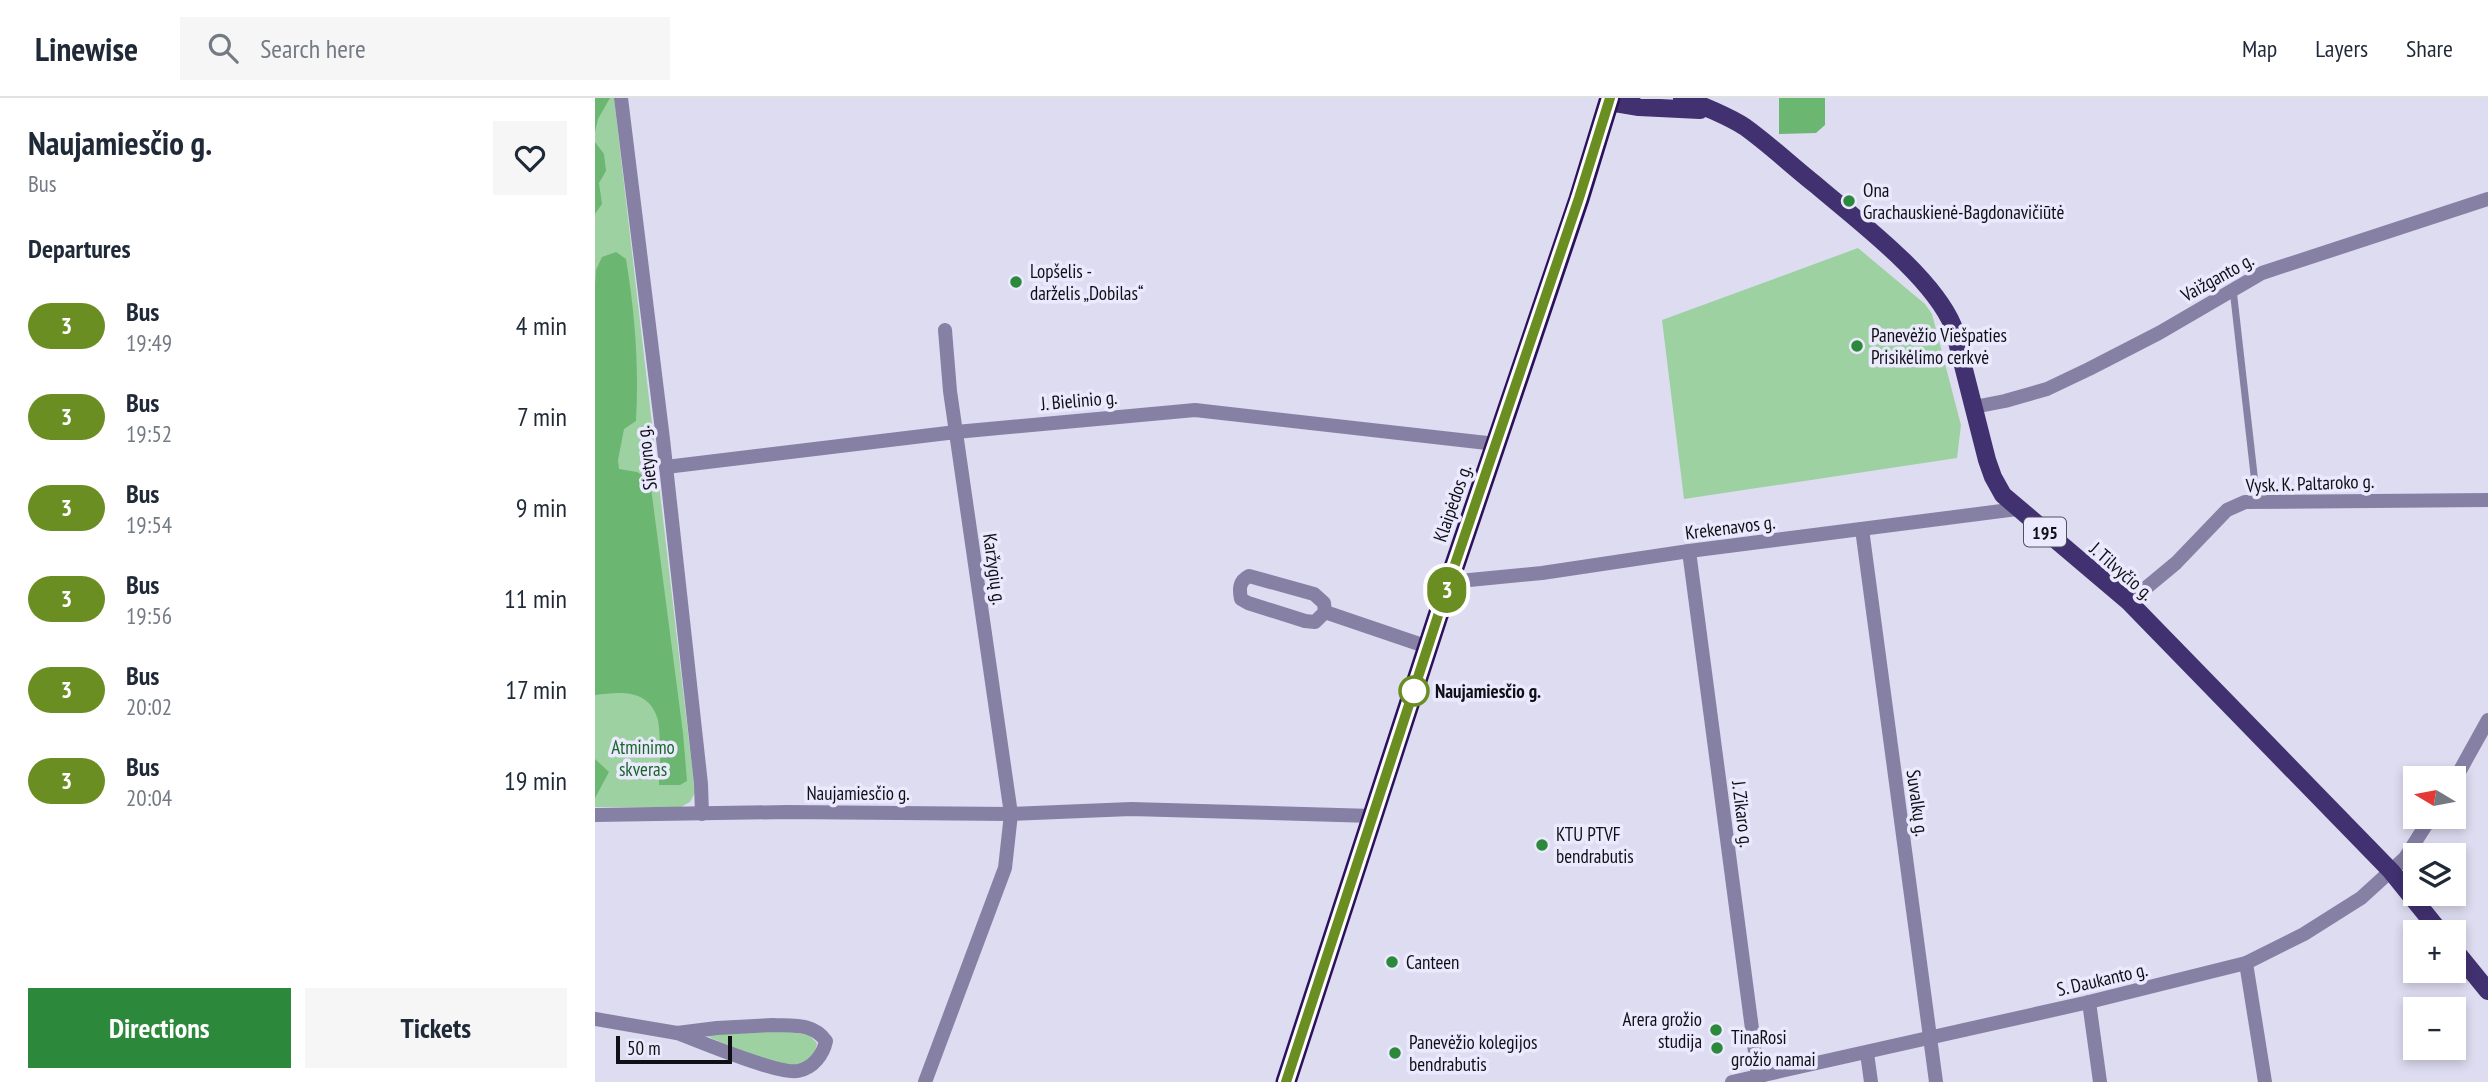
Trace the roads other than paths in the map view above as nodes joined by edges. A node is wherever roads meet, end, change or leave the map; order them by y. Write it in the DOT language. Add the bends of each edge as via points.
graph roads {
  1 [pos="621,98"];
  2 [pos="1682,98"];
  3 [pos="1609,100"];
  4 [pos="1707,110"];
  5 [pos="2488,199"];
  6 [pos="2233,289"];
  7 [pos="944,330"];
  8 [pos="1974,407"];
  9 [pos="956,432"];
  10 [pos="1496,443"];
  11 [pos="666,467"];
  12 [pos="2488,500"];
  13 [pos="2257,501"];
  14 [pos="2017,509"];
  15 [pos="1862,529"];
  16 [pos="1689,551"];
  17 [pos="1449,582"];
  18 [pos="2129,602"];
  19 [pos="1325,612"];
  20 [pos="1428,647"];
  21 [pos="2488,720"];
  22 [pos="2462,766"];
  23 [pos="595,814"];
  24 [pos="702,814"];
  25 [pos="1011,814"];
  26 [pos="1373,816"];
  27 [pos="2423,830"];
  28 [pos="2391,872"];
  29 [pos="2430,920"];
  30 [pos="2246,963"];
  31 [pos="2466,964"];
  32 [pos="2488,991"];
  33 [pos="2089,1002"];
  34 [pos="595,1019"];
  35 [pos="677,1033"];
  36 [pos="1930,1039"];
  37 [pos="1867,1053"];
  38 [pos="1759,1079"];
  39 [pos="925,1082"];
  40 [pos="1286,1082"];
  41 [pos="1732,1082"];
  42 [pos="1871,1082"];
  43 [pos="1936,1082"];
  44 [pos="2100,1082"];
  45 [pos="2265,1082"];
  1 -- 11 [label="street, Sietyno g."];
  2 -- 4 [label="main road, 195"];
  3 -- 4 [label="main road" via="1639,107"];
  3 -- 10 [label="highway, Klaipėdos g."];
  4 -- 8 [label="main road, J. Tilvyčio g. / 195" via="1743,126 1765,143 1864,226 1935,294 1954,326"];
  5 -- 6 [label="street, Vaižganto g." via="2262,273"];
  6 -- 8 [label="street, Vaižganto g." via="2159,333 2047,388"];
  6 -- 13 [label="lane"];
  7 -- 9 [label="street, Karžygių g."];
  8 -- 14 [label="main road, J. Tilvyčio g. / 195" via="1993,477"];
  9 -- 10 [label="street, J. Bielinio g." via="1195,410"];
  9 -- 11 [label="street, J. Bielinio g."];
  9 -- 25 [label="street, Karžygių g."];
  10 -- 17 [label="highway, Klaipėdos g."];
  11 -- 24 [label="street, Sietyno g."];
  12 -- 13 [label="street, Vysk. K. Paltaroko g."];
  13 -- 18 [label="street, Vysk. K. Paltaroko g." via="2227,510 2176,563"];
  14 -- 15 [label="street, Krekenavos g."];
  14 -- 18 [label="main road, J. Tilvyčio g. / 195"];
  15 -- 16 [label="street, Krekenavos g."];
  15 -- 36 [label="street, Suvalkų g."];
  16 -- 17 [label="street, Krekenavos g."];
  16 -- 38 [label="street, J. Zikaro g."];
  17 -- 20 [label="highway, Klaipėdos g."];
  18 -- 28 [label="main road, J. Tilvyčio g. / 195"];
  19 -- 19 [label="street" via="1315,622 1305,621 1248,603 1241,599 1240,585 1249,576 1314,594 1324,603"];
  19 -- 20 [label="street"];
  20 -- 26 [label="highway, Klaipėdos g."];
  21 -- 22 [label="street"];
  23 -- 24 [label="street, Naujamiesčio g."];
  24 -- 25 [label="street, Naujamiesčio g."];
  25 -- 26 [label="street, Naujamiesčio g." via="1131,809"];
  25 -- 39 [label="street, Karžygių g." via="1005,868"];
  26 -- 40 [label="highway, Klaipėdos g."];
  27 -- 28 [label="street, S. Daukanto g."];
  28 -- 29 [label="main road, J. Tilvyčio g. / 195"];
  28 -- 30 [label="street, S. Daukanto g." via="2333,917"];
  30 -- 33 [label="street, S. Daukanto g."];
  30 -- 45 [label="street"];
  31 -- 32 [label="main road"];
  33 -- 36 [label="street, S. Daukanto g."];
  33 -- 44 [label="street"];
  34 -- 35 [label="street"];
  35 -- 35 [label="street" via="797,1026 810,1027 826,1041 821,1056 797,1071 775,1069"];
  36 -- 37 [label="street, S. Daukanto g."];
  36 -- 43 [label="street, Suvalkų g."];
  37 -- 38 [label="street, S. Daukanto g."];
  37 -- 42 [label="street"];
  38 -- 41 [label="street, S. Daukanto g."];
}
